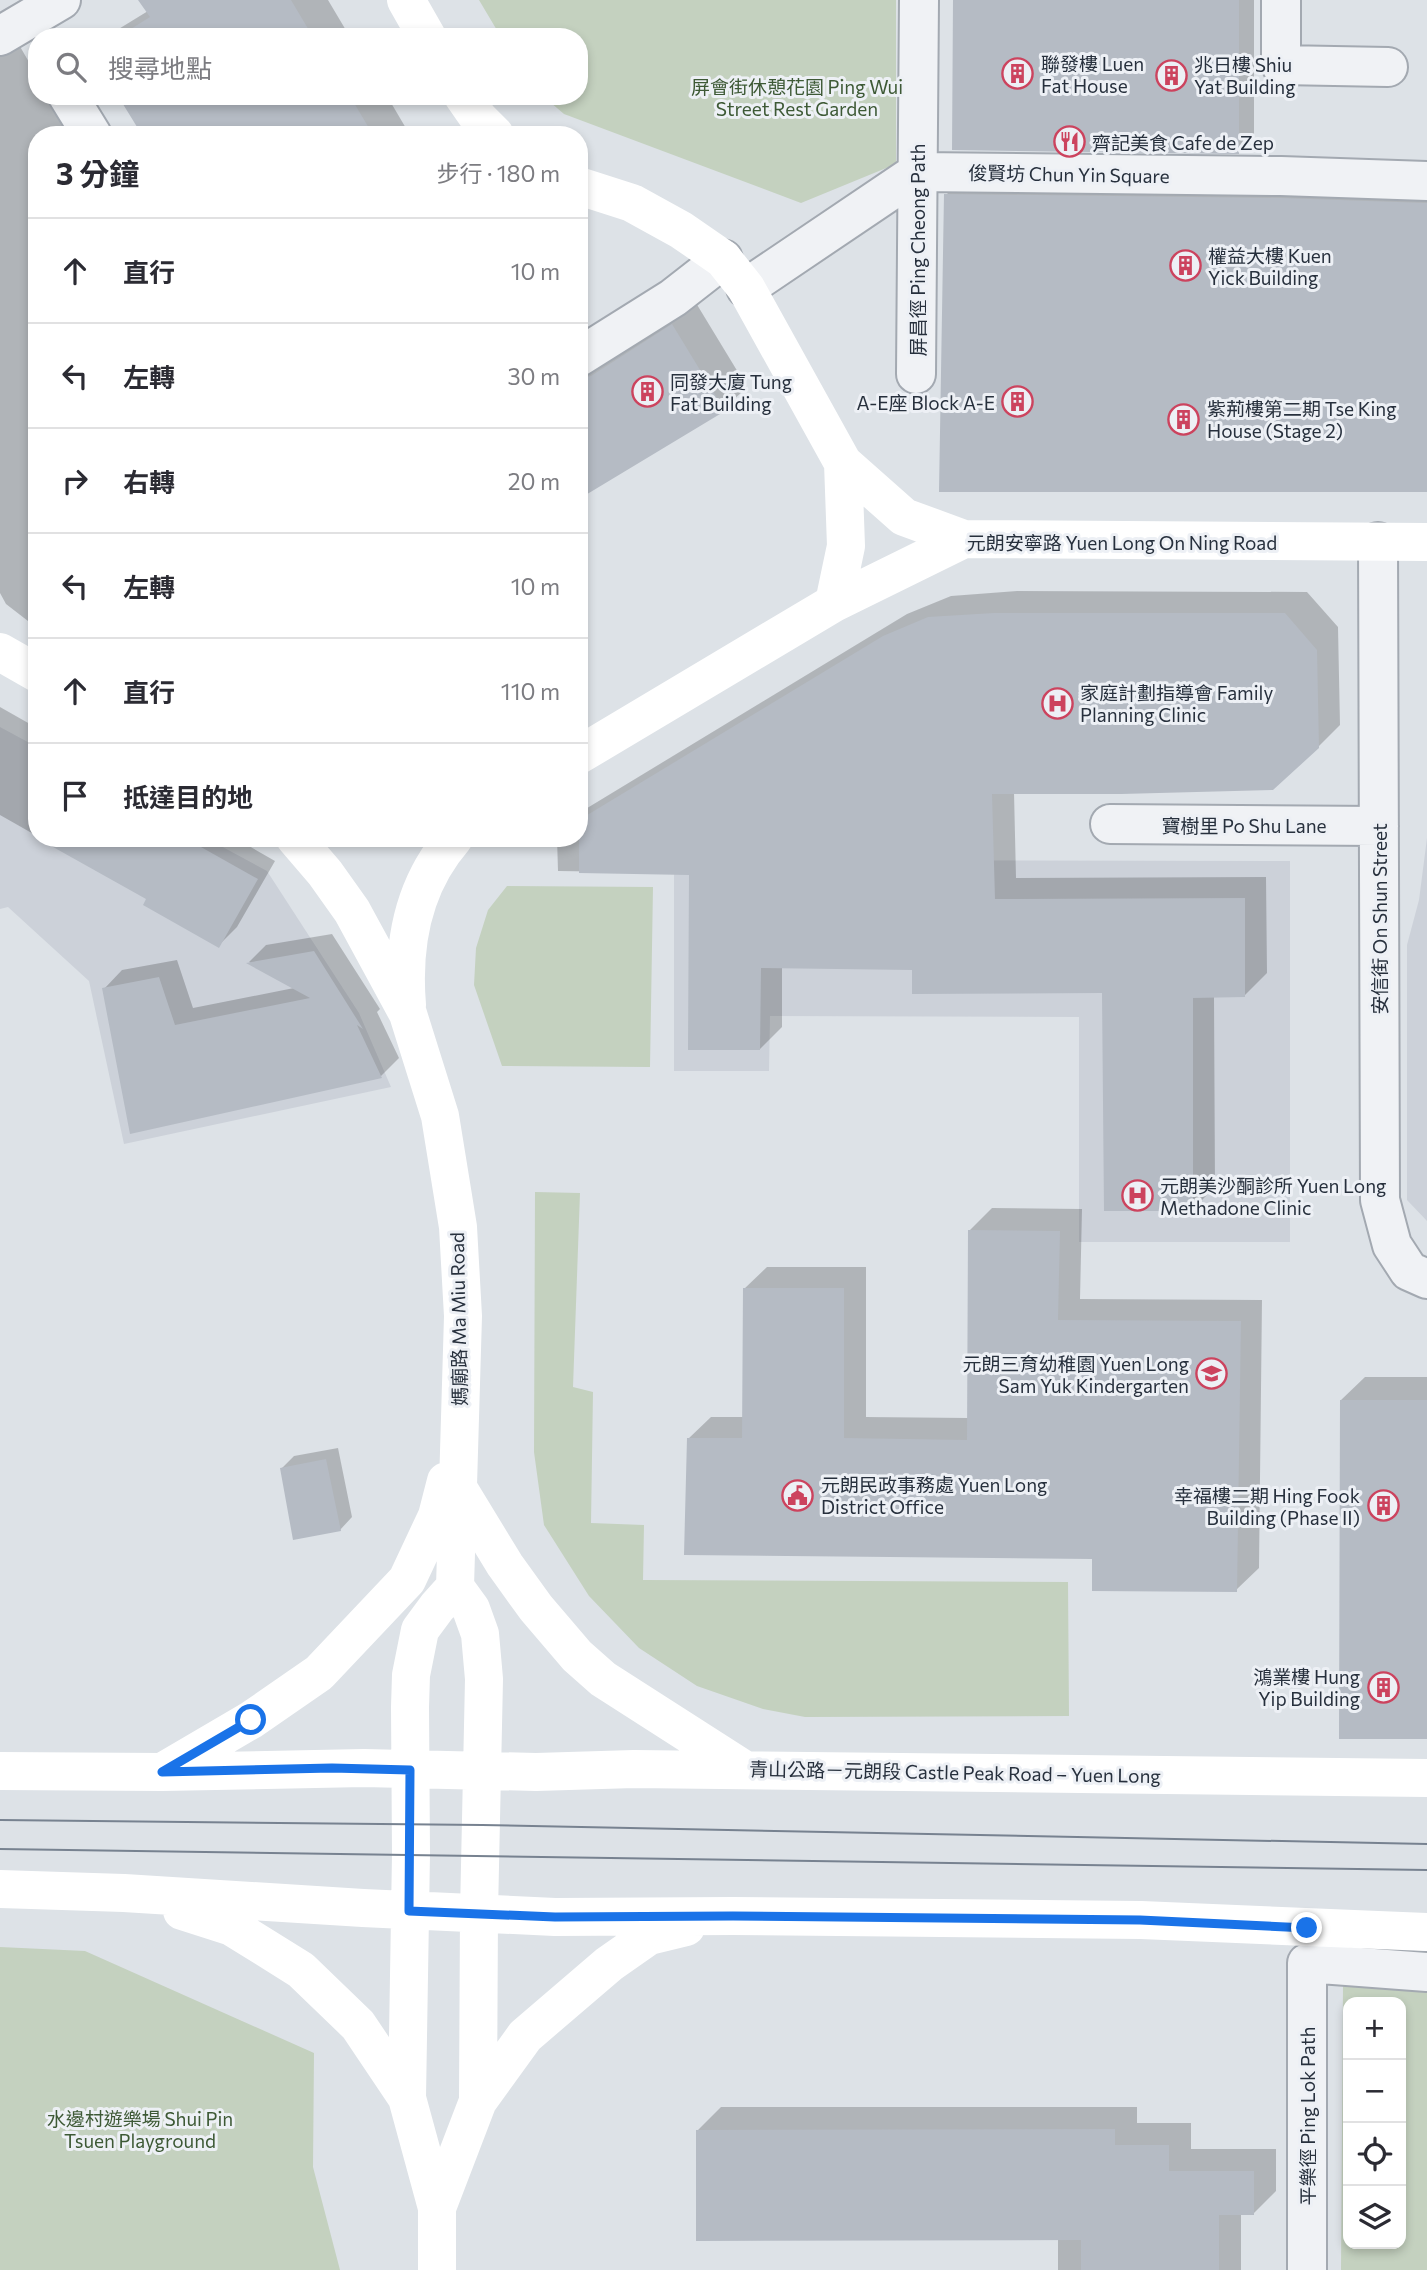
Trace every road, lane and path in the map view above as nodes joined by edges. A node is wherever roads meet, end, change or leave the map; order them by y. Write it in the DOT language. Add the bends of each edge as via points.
graph roads {
  1 [pos="61,0"];
  2 [pos="406,0"];
  3 [pos="919,0"];
  4 [pos="1281,0"];
  5 [pos="422,28"];
  6 [pos="20,34"];
  7 [pos="1388,67"];
  8 [pos="74,105"];
  9 [pos="469,105"];
  10 [pos="86,126"];
  11 [pos="486,126"];
  12 [pos="918,172"];
  13 [pos="1427,181"];
  14 [pos="588,189"];
  15 [pos="735,274"];
  16 [pos="588,351"];
  17 [pos="916,374"];
  18 [pos="843,463"];
  19 [pos="964,539"];
  20 [pos="1378,542"];
  21 [pos="1427,542"];
  22 [pos="834,603"];
  23 [pos="0,652"];
  24 [pos="28,668"];
  25 [pos="588,750"];
  26 [pos="1110,824"];
  27 [pos="1378,826"];
  28 [pos="303,847"];
  29 [pos="448,847"];
  30 [pos="408,1014"];
  31 [pos="1427,1279"];
  32 [pos="460,1427"];
  33 [pos="458,1488"];
  34 [pos="455,1587"];
  35 [pos="410,1770"];
  36 [pos="745,1770"];
  37 [pos="0,1771"];
  38 [pos="482,1771"];
  39 [pos="162,1772"];
  40 [pos="1427,1778"];
  41 [pos="0,1889"];
  42 [pos="124,1893"];
  43 [pos="409,1911"];
  44 [pos="479,1913"];
  45 [pos="733,1916"];
  46 [pos="1427,1932"];
  47 [pos="1427,1972"];
  48 [pos="407,2098"];
  49 [pos="478,2101"];
  50 [pos="437,2208"];
  51 [pos="437,2270"];
  52 [pos="1307,2270"];
  1 -- 6 [label="street"];
  2 -- 5 [label="main road"];
  3 -- 12 [label="street, 屏昌徑 Ping Cheong Path"];
  4 -- 7 [label="street" via="1281,65"];
  8 -- 10 [label="street"];
  9 -- 11 [label="main road"];
  12 -- 13 [label="street, 俊賢坊 Chun Yin Square"];
  12 -- 15 [label="street"];
  12 -- 17 [label="street, 屏昌徑 Ping Cheong Path"];
  14 -- 15 [label="main road" via="632,203 681,230"];
  15 -- 16 [label="street" via="673,298"];
  15 -- 18 [label="main road"];
  18 -- 19 [label="main road" via="904,517"];
  18 -- 22 [label="main road" via="846,546"];
  19 -- 20 [label="main road, 元朗安寧路 Yuen Long On Ning Road"];
  19 -- 22 [label="main road, 元朗安寧路 Yuen Long On Ning Road"];
  20 -- 21 [label="main road, 元朗安寧路 Yuen Long On Ning Road"];
  20 -- 27 [label="street, 安信街 On Shun Street"];
  22 -- 25 [label="main road, 元朗安寧路 Yuen Long On Ning Road"];
  23 -- 24 [label="main road"];
  26 -- 27 [label="street, 寶樹里 Po Shu Lane"];
  27 -- 31 [label="street, 安信街 On Shun Street" via="1380,1200 1392,1245 1409,1271"];
  28 -- 30 [label="main road, 媽廟路 Ma Miu Road" via="352,911"];
  29 -- 30 [label="main road, 媽廟路 Ma Miu Road" via="418,896 409,932 404,972"];
  30 -- 32 [label="main road, 媽廟路 Ma Miu Road" via="440,1115 458,1227 463,1316"];
  32 -- 33 [label="main road, 媽廟路 Ma Miu Road"];
  32 -- 39 [label="main road" via="437,1516 407,1580 319,1673"];
  33 -- 34 [label="main road, 媽廟路 Ma Miu Road"];
  33 -- 36 [label="main road" via="505,1565 577,1656 603,1679"];
  34 -- 35 [label="main road" via="421,1630 411,1675"];
  34 -- 38 [label="main road" via="471,1609 480,1634"];
  35 -- 38 [label="main road, 青山公路－元朗段 Castle Peak Road – Yuen Long"];
  35 -- 39 [label="main road, 青山公路－元朗段 Castle Peak Road – Yuen Long"];
  35 -- 43 [label="main road"];
  36 -- 38 [label="main road, 青山公路－元朗段 Castle Peak Road – Yuen Long"];
  36 -- 40 [label="main road, 青山公路－元朗段 Castle Peak Road – Yuen Long"];
  37 -- 39 [label="main road, 青山公路－元朗段 Castle Peak Road – Yuen Long"];
  38 -- 44 [label="main road"];
  41 -- 42 [label="main road"];
  42 -- 43 [label="main road"];
  42 -- 48 [label="main road" via="232,1927 301,1970 358,2025"];
  43 -- 44 [label="main road"];
  43 -- 48 [label="main road"];
  44 -- 45 [label="main road"];
  44 -- 49 [label="main road"];
  45 -- 46 [label="main road" via="1140,1920"];
  45 -- 49 [label="main road" via="649,1936 609,1964 525,2036"];
  47 -- 52 [label="street, 平樂徑 Ping Lok Path" via="1307,1963"];
  48 -- 50 [label="main road"];
  49 -- 50 [label="main road"];
  50 -- 51 [label="main road"];
}
